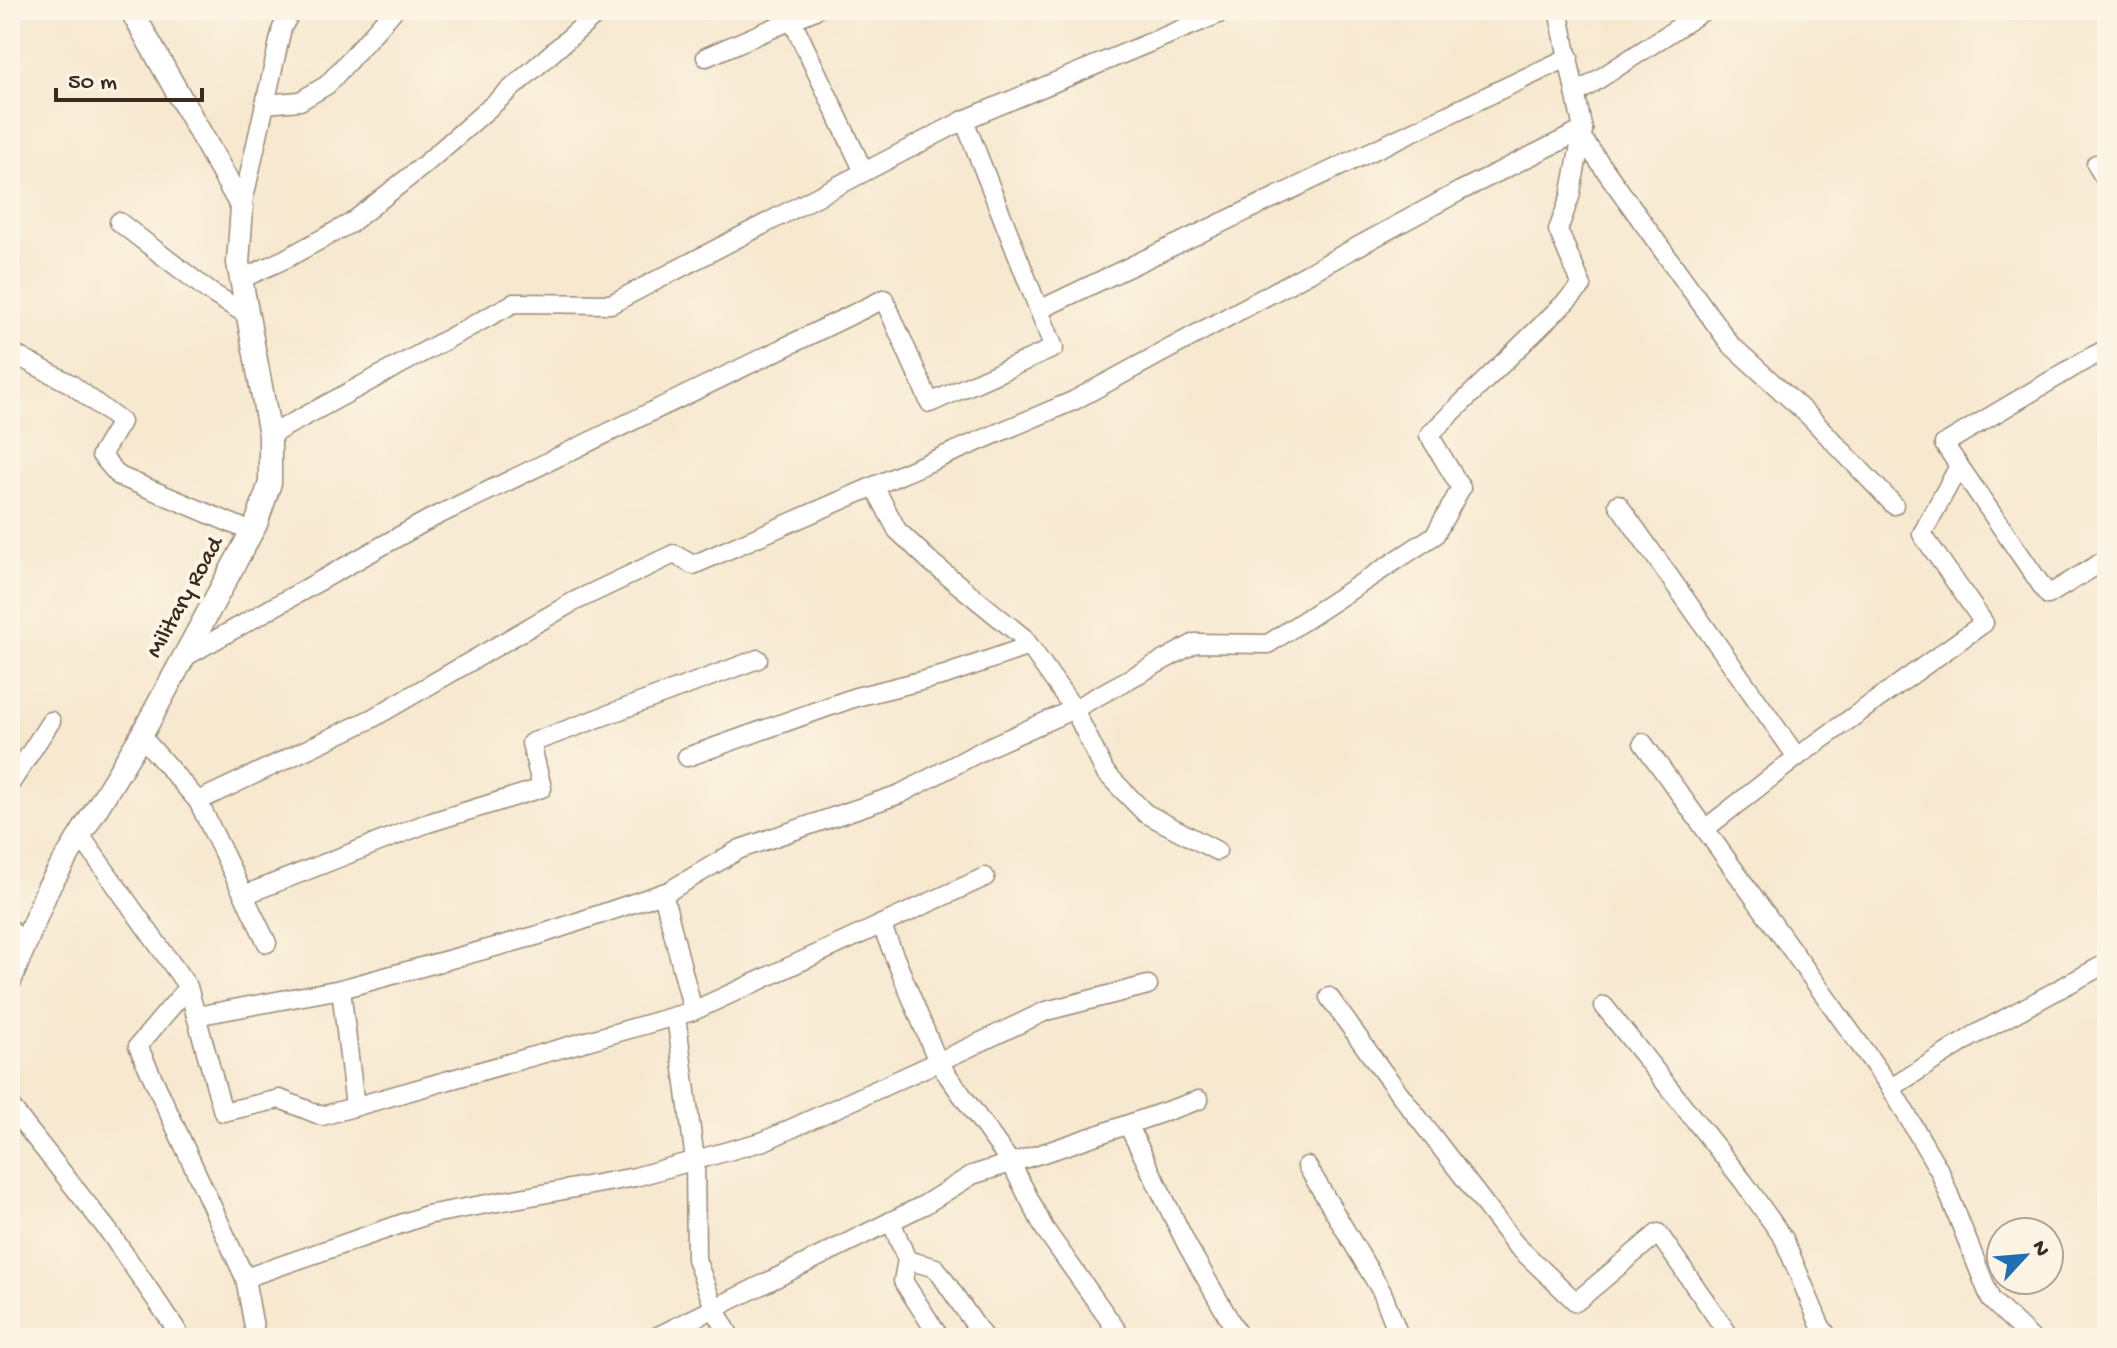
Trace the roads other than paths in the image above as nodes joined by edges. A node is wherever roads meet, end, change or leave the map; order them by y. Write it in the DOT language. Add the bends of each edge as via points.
graph roads {
  1 [pos="131,10"];
  2 [pos="292,10"];
  3 [pos="394,10"];
  4 [pos="601,10"];
  5 [pos="815,10"];
  6 [pos="1228,10"];
  7 [pos="1558,10"];
  8 [pos="1705,10"];
  9 [pos="792,20"];
  10 [pos="706,57"];
  11 [pos="1569,57"];
  12 [pos="1576,94"];
  13 [pos="265,104"];
  14 [pos="964,120"];
  15 [pos="1582,134"];
  16 [pos="2096,164"];
  17 [pos="864,172"];
  18 [pos="2107,182"];
  19 [pos="242,207"];
  20 [pos="119,222"];
  21 [pos="241,279"];
  22 [pos="1039,310"];
  23 [pos="249,316"];
  24 [pos="2107,349"];
  25 [pos="12,358"];
  26 [pos="270,435"];
  27 [pos="1959,466"];
  28 [pos="874,486"];
  29 [pos="1618,504"];
  30 [pos="1894,505"];
  31 [pos="252,532"];
  32 [pos="2107,559"];
  33 [pos="1029,646"];
  34 [pos="183,658"];
  35 [pos="758,659"];
  36 [pos="1074,709"];
  37 [pos="51,721"];
  38 [pos="141,736"];
  39 [pos="1643,743"];
  40 [pos="687,757"];
  41 [pos="1797,757"];
  42 [pos="10,784"];
  43 [pos="198,801"];
  44 [pos="1705,829"];
  45 [pos="80,835"];
  46 [pos="1217,851"];
  47 [pos="985,877"];
  48 [pos="663,893"];
  49 [pos="244,895"];
  50 [pos="881,924"];
  51 [pos="10,929"];
  52 [pos="267,943"];
  53 [pos="24,947"];
  54 [pos="2107,963"];
  55 [pos="10,981"];
  56 [pos="1148,985"];
  57 [pos="188,987"];
  58 [pos="341,989"];
  59 [pos="1329,997"];
  60 [pos="1604,1006"];
  61 [pos="685,1013"];
  62 [pos="196,1016"];
  63 [pos="938,1062"];
  64 [pos="1891,1088"];
  65 [pos="1199,1100"];
  66 [pos="10,1106"];
  67 [pos="355,1107"];
  68 [pos="1128,1125"];
  69 [pos="695,1160"];
  70 [pos="1011,1163"];
  71 [pos="1307,1166"];
  72 [pos="891,1221"];
  73 [pos="907,1260"];
  74 [pos="245,1278"];
  75 [pos="714,1308"];
  76 [pos="180,1338"];
  77 [pos="256,1338"];
  78 [pos="654,1338"];
  79 [pos="731,1338"];
  80 [pos="940,1338"];
  81 [pos="984,1338"];
  82 [pos="1122,1338"];
  83 [pos="1240,1338"];
  84 [pos="1400,1338"];
  85 [pos="1731,1338"];
  86 [pos="1829,1338"];
  87 [pos="2031,1338"];
  1 -- 19 [label="street"];
  2 -- 13 [label="street" via="282,28"];
  3 -- 13 [label="street" via="327,85 300,101"];
  4 -- 21 [label="street" via="351,223"];
  5 -- 9 [label="street"];
  6 -- 14 [label="street"];
  7 -- 11 [label="street"];
  8 -- 12 [label="street"];
  9 -- 10 [label="street"];
  9 -- 17 [label="street"];
  11 -- 12 [label="street"];
  11 -- 22 [label="street"];
  12 -- 15 [label="street"];
  13 -- 19 [label="street"];
  14 -- 17 [label="street"];
  14 -- 22 [label="street"];
  15 -- 28 [label="street" via="1460,191 1073,401"];
  15 -- 30 [label="street" via="1730,344"];
  15 -- 36 [label="street" via="1558,230 1582,286 1429,435 1461,488 1435,535 1268,644 1195,643"];
  16 -- 18 [label="street"];
  17 -- 26 [label="street" via="611,304 514,303"];
  19 -- 21 [label="street, Military Road"];
  20 -- 23 [label="street"];
  21 -- 23 [label="street, Military Road"];
  22 -- 34 [label="street" via="1054,348 930,403 884,299 428,520"];
  23 -- 26 [label="street, Military Road"];
  24 -- 27 [label="street" via="1944,444"];
  25 -- 31 [label="street" via="71,384 121,422 101,455 119,476"];
  26 -- 31 [label="street, Military Road" via="270,483"];
  27 -- 32 [label="street" via="2048,595"];
  27 -- 41 [label="street" via="1922,534 1984,623"];
  28 -- 33 [label="street" via="897,530"];
  28 -- 43 [label="street" via="693,565 674,554 573,602 371,719"];
  29 -- 41 [label="street"];
  31 -- 34 [label="street, Military Road"];
  33 -- 36 [label="street"];
  33 -- 40 [label="street" via="945,675 856,697"];
  34 -- 38 [label="street, Military Road"];
  35 -- 49 [label="street" via="531,743 542,788 425,824"];
  36 -- 46 [label="street" via="1105,772 1145,813"];
  36 -- 48 [label="street" via="900,794 740,849"];
  37 -- 42 [label="street"];
  38 -- 43 [label="street"];
  38 -- 45 [label="street, Military Road"];
  39 -- 44 [label="street"];
  41 -- 44 [label="street"];
  43 -- 49 [label="street"];
  44 -- 64 [label="street"];
  45 -- 53 [label="street, Military Road" via="48,888"];
  45 -- 57 [label="street"];
  47 -- 50 [label="street"];
  48 -- 58 [label="street" via="539,935"];
  48 -- 61 [label="street"];
  49 -- 52 [label="street"];
  50 -- 61 [label="street"];
  50 -- 63 [label="street"];
  51 -- 53 [label="street"];
  53 -- 55 [label="street, Military Road"];
  54 -- 64 [label="street"];
  56 -- 63 [label="street" via="1046,1011"];
  57 -- 62 [label="street"];
  57 -- 74 [label="street" via="138,1046"];
  58 -- 62 [label="street"];
  58 -- 67 [label="street"];
  59 -- 85 [label="street" via="1515,1244 1576,1302 1658,1233"];
  60 -- 86 [label="street" via="1784,1239"];
  61 -- 67 [label="street"];
  61 -- 69 [label="street"];
  62 -- 67 [label="street" via="223,1112 280,1099 322,1116"];
  63 -- 69 [label="street" via="764,1141"];
  63 -- 70 [label="street"];
  64 -- 87 [label="street" via="1940,1172 1991,1300"];
  65 -- 68 [label="street"];
  66 -- 76 [label="street" via="110,1233"];
  68 -- 70 [label="street"];
  68 -- 83 [label="street"];
  69 -- 74 [label="street" via="635,1177 427,1215"];
  69 -- 75 [label="street" via="696,1259"];
  70 -- 72 [label="street" via="972,1175"];
  70 -- 82 [label="street" via="1044,1228"];
  71 -- 84 [label="street" via="1382,1292"];
  72 -- 73 [label="street"];
  72 -- 75 [label="street"];
  73 -- 80 [label="street" via="903,1281"];
  73 -- 81 [label="street" via="936,1268"];
  74 -- 77 [label="street"];
  75 -- 78 [label="street"];
  75 -- 79 [label="street"];
}
